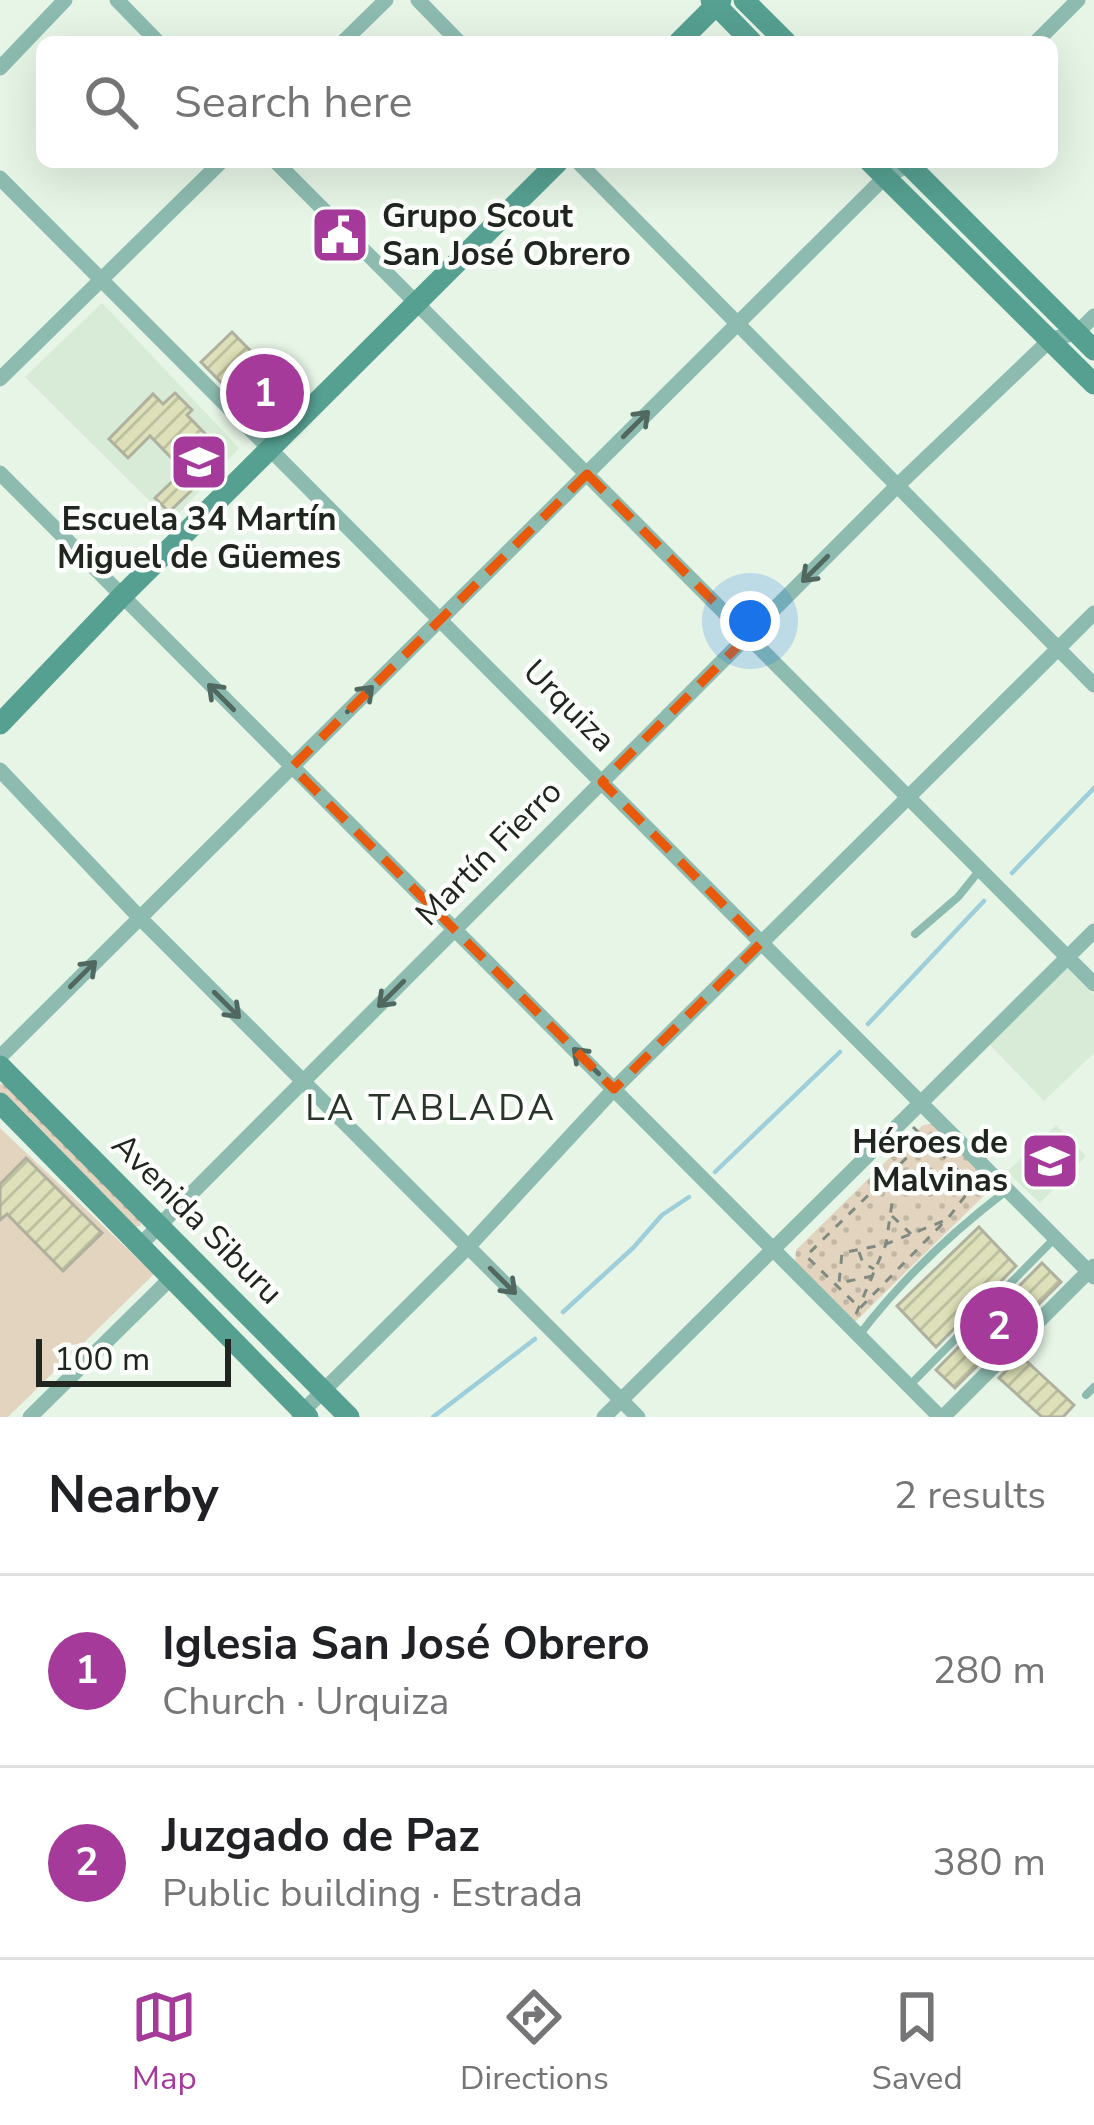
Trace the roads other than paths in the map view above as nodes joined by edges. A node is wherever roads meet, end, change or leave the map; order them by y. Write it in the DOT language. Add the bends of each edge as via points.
graph roads {
  1 [pos="65,0"];
  2 [pos="118,0"];
  3 [pos="386,0"];
  4 [pos="418,0"];
  5 [pos="744,0"];
  6 [pos="1078,0"];
  7 [pos="716,2"];
  8 [pos="152,36"];
  9 [pos="349,36"];
  10 [pos="453,36"];
  11 [pos="685,36"];
  12 [pos="747,36"];
  13 [pos="780,36"];
  14 [pos="1042,36"];
  15 [pos="0,68"];
  16 [pos="215,168"];
  17 [pos="282,168"];
  18 [pos="552,168"];
  19 [pos="584,168"];
  20 [pos="915,168"];
  21 [pos="878,170"];
  22 [pos="0,178"];
  23 [pos="102,279"];
  24 [pos="416,303"];
  25 [pos="1094,316"];
  26 [pos="737,324"];
  27 [pos="1077,333"];
  28 [pos="1051,340"];
  29 [pos="1094,350"];
  30 [pos="0,379"];
  31 [pos="1094,383"];
  32 [pos="271,448"];
  33 [pos="0,473"];
  34 [pos="586,474"];
  35 [pos="897,486"];
  36 [pos="121,597"];
  37 [pos="1094,613"];
  38 [pos="440,619"];
  39 [pos="748,636"];
  40 [pos="1057,649"];
  41 [pos="1094,685"];
  42 [pos="0,724"];
  43 [pos="292,767"];
  44 [pos="0,770"];
  45 [pos="602,782"];
  46 [pos="908,797"];
  47 [pos="980,869"];
  48 [pos="140,918"];
  49 [pos="455,930"];
  50 [pos="1094,931"];
  51 [pos="915,934"];
  52 [pos="761,943"];
  53 [pos="1066,956"];
  54 [pos="1094,984"];
  55 [pos="0,1057"];
  56 [pos="0,1066"];
  57 [pos="303,1082"];
  58 [pos="614,1089"];
  59 [pos="920,1102"];
  60 [pos="0,1103"];
  61 [pos="1007,1190"];
  62 [pos="158,1227"];
  63 [pos="1055,1238"];
  64 [pos="140,1245"];
  65 [pos="469,1246"];
  66 [pos="773,1247"];
  67 [pos="1092,1272"];
  68 [pos="172,1277"];
  69 [pos="860,1334"];
  70 [pos="910,1384"];
  71 [pos="323,1391"];
  72 [pos="620,1399"];
  73 [pos="37,1415"];
  74 [pos="302,1415"];
  75 [pos="349,1417"];
  76 [pos="604,1417"];
  77 [pos="638,1417"];
  78 [pos="941,1417"];
  1 -- 15 [label="street"];
  2 -- 8 [label="street"];
  3 -- 9 [label="street"];
  4 -- 10 [label="street"];
  5 -- 13 [label="main road"];
  6 -- 14 [label="street"];
  7 -- 11 [label="main road"];
  7 -- 12 [label="main road"];
  16 -- 23 [label="street"];
  17 -- 24 [label="street"];
  18 -- 24 [label="main road"];
  19 -- 26 [label="street"];
  20 -- 27 [label="main road"];
  21 -- 26 [label="street"];
  21 -- 28 [label="main road"];
  22 -- 23 [label="street, Urquiza"];
  23 -- 30 [label="street"];
  23 -- 32 [label="street, Urquiza"];
  24 -- 32 [label="main road"];
  24 -- 34 [label="street"];
  25 -- 27 [label="street, Martín Fierro"];
  34 -- 26 [label="street, one-way"];
  26 -- 35 [label="street"];
  27 -- 28 [label="street, Martín Fierro"];
  27 -- 29 [label="main road"];
  28 -- 31 [label="main road"];
  28 -- 35 [label="street, Martín Fierro"];
  32 -- 36 [label="main road"];
  32 -- 38 [label="street, Urquiza"];
  33 -- 36 [label="street"];
  34 -- 38 [label="street"];
  34 -- 39 [label="street"];
  35 -- 39 [label="street, Martín Fierro, one-way"];
  35 -- 40 [label="street"];
  36 -- 42 [label="main road"];
  43 -- 36 [label="street, one-way"];
  37 -- 40 [label="street"];
  43 -- 38 [label="street, one-way"];
  38 -- 45 [label="street, Urquiza"];
  39 -- 45 [label="street, Martín Fierro"];
  39 -- 46 [label="street"];
  40 -- 41 [label="street"];
  40 -- 46 [label="street"];
  43 -- 48 [label="street"];
  43 -- 49 [label="street"];
  44 -- 48 [label="street"];
  45 -- 49 [label="street, Martín Fierro"];
  45 -- 52 [label="street, Urquiza"];
  46 -- 47 [label="street"];
  46 -- 52 [label="street"];
  47 -- 51 [label="lane"];
  47 -- 53 [label="street"];
  55 -- 48 [label="street, one-way"];
  48 -- 57 [label="street, one-way"];
  49 -- 57 [label="street, Martín Fierro, one-way"];
  58 -- 49 [label="street, one-way"];
  50 -- 53 [label="street"];
  52 -- 58 [label="street"];
  52 -- 59 [label="street, Urquiza"];
  53 -- 54 [label="street"];
  53 -- 59 [label="street"];
  56 -- 62 [label="main road, Avenida Siburu"];
  57 -- 62 [label="street, Martín Fierro"];
  57 -- 65 [label="street"];
  58 -- 65 [label="street"];
  58 -- 66 [label="street"];
  59 -- 61 [label="street, Urquiza"];
  59 -- 66 [label="street"];
  60 -- 64 [label="main road, Avenida Siburu"];
  61 -- 63 [label="street, Urquiza"];
  61 -- 69 [label="lane" via="892,1292"];
  62 -- 64 [label="street, Martín Fierro"];
  62 -- 71 [label="main road, Avenida Siburu"];
  63 -- 67 [label="street, Urquiza"];
  63 -- 70 [label="lane"];
  64 -- 68 [label="main road, Avenida Siburu"];
  65 -- 71 [label="street"];
  65 -- 72 [label="street, one-way"];
  66 -- 69 [label="street"];
  66 -- 72 [label="street"];
  67 -- 78 [label="street"];
  68 -- 73 [label="street"];
  68 -- 74 [label="main road, Avenida Siburu"];
  69 -- 70 [label="street"];
  70 -- 78 [label="street"];
  71 -- 74 [label="street"];
  71 -- 75 [label="main road, Avenida Siburu"];
  72 -- 76 [label="street"];
  72 -- 77 [label="street"];
}
